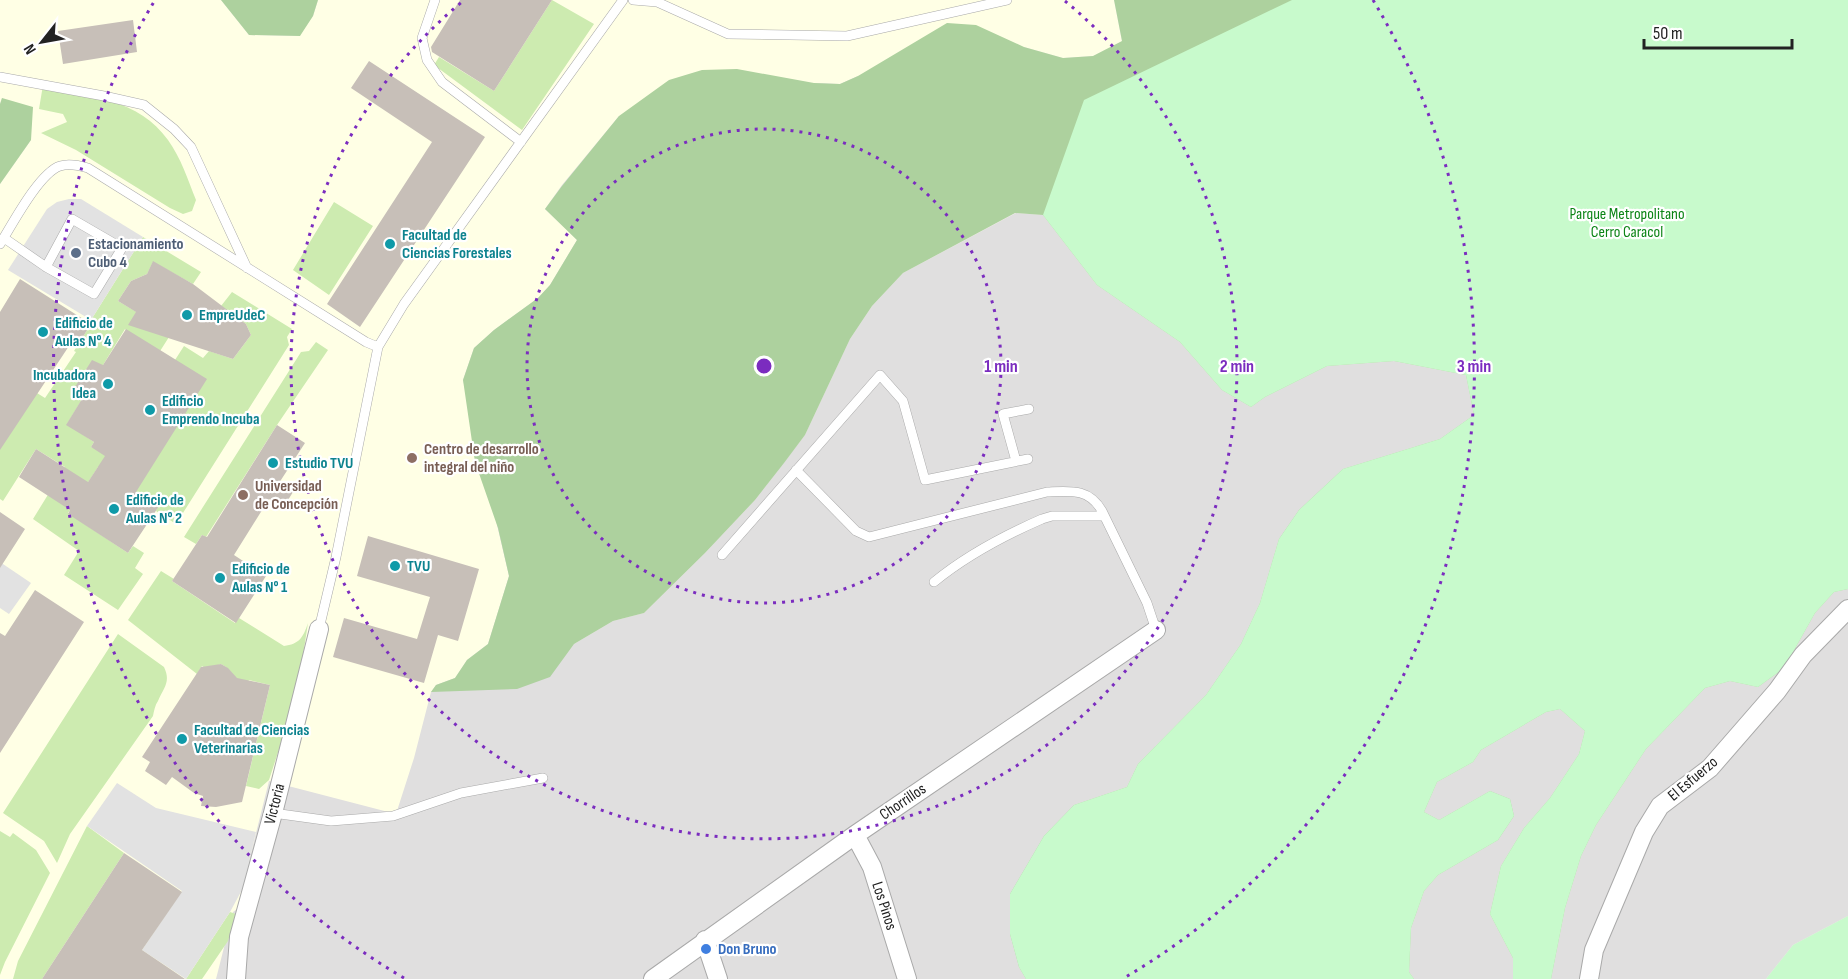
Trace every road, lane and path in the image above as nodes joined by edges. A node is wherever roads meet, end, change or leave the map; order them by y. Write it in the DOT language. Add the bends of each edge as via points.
graph roads {
  1 [pos="435,0"];
  2 [pos="623,0"];
  3 [pos="633,0"];
  4 [pos="1007,0"];
  5 [pos="0,77"];
  6 [pos="521,142"];
  7 [pos="2,241"];
  8 [pos="46,267"];
  9 [pos="247,268"];
  10 [pos="378,347"];
  11 [pos="1029,409"];
  12 [pos="1028,459"];
  13 [pos="1016,461"];
  14 [pos="796,470"];
  15 [pos="1104,516"];
  16 [pos="722,555"];
  17 [pos="934,582"];
  18 [pos="1848,609"];
  19 [pos="319,629"];
  20 [pos="1155,630"];
  21 [pos="543,778"];
  22 [pos="273,813"];
  23 [pos="855,834"];
  24 [pos="705,940"];
  25 [pos="236,979"];
  26 [pos="652,979"];
  27 [pos="718,979"];
  28 [pos="907,979"];
  29 [pos="1589,979"];
  1 -- 6 [label="lane" via="422,38 427,60 442,82"];
  2 -- 6 [label="lane"];
  3 -- 4 [label="lane" via="657,2 728,34 848,36"];
  5 -- 9 [label="lane" via="104,96 144,105 152,111 191,147"];
  6 -- 10 [label="lane" via="404,304"];
  7 -- 8 [label="lane"];
  7 -- 9 [label="lane" via="43,178 61,166 79,165"];
  8 -- 8 [label="lane" via="94,294 122,248 72,219"];
  9 -- 10 [label="lane"];
  10 -- 19 [label="lane"];
  11 -- 13 [label="lane" via="1004,414"];
  12 -- 13 [label="lane"];
  13 -- 14 [label="lane" via="926,480 903,401 880,375"];
  14 -- 15 [label="lane" via="856,531 869,537 1047,492 1088,495"];
  14 -- 16 [label="lane"];
  15 -- 17 [label="lane" via="1042,519 983,548"];
  15 -- 20 [label="lane" via="1147,603"];
  18 -- 29 [label="street, El Esfuerzo" via="1803,655 1710,768 1660,806 1644,832 1594,950"];
  19 -- 22 [label="street, Victoria"];
  20 -- 23 [label="street, Chorrillos"];
  21 -- 22 [label="lane" via="461,793 393,816 331,822"];
  22 -- 25 [label="street, Victoria" via="239,937"];
  23 -- 24 [label="street, Chorrillos"];
  23 -- 28 [label="street, Los Pinos" via="872,867"];
  24 -- 26 [label="street, Chorrillos"];
  24 -- 27 [label="street"];
}
